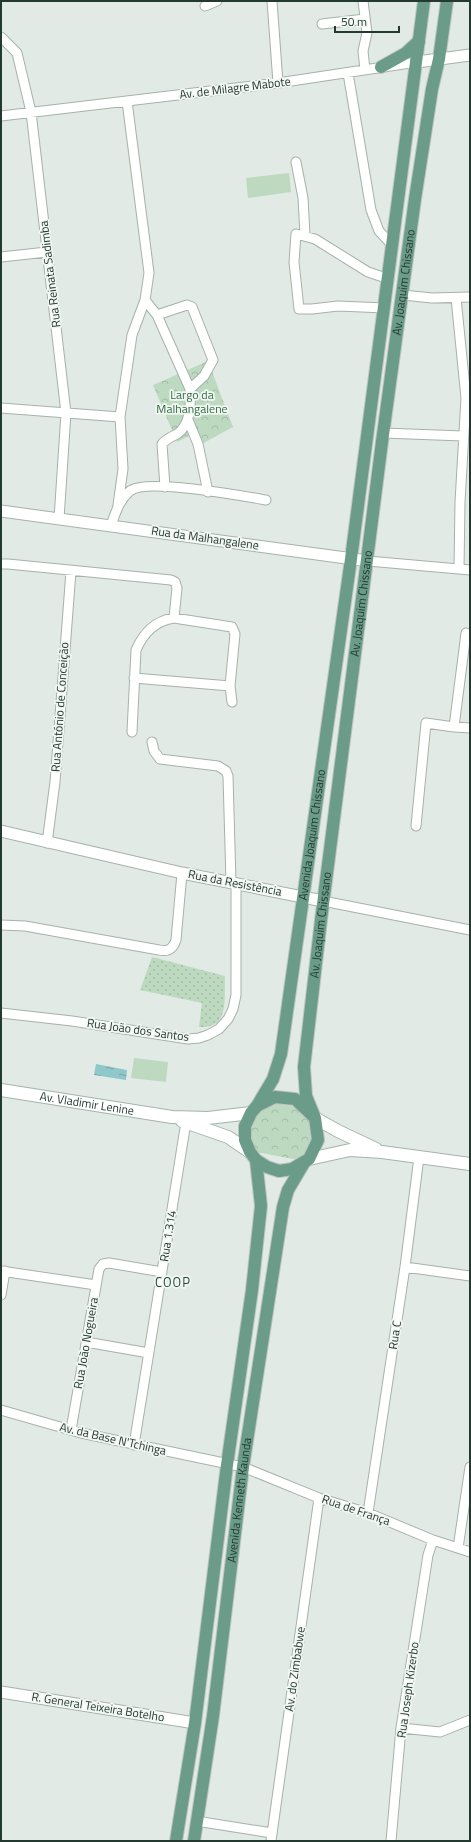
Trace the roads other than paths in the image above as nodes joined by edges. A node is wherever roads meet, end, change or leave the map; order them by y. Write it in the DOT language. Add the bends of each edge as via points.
graph roads {
  1 [pos="217,1"];
  2 [pos="272,1"];
  3 [pos="363,1"];
  4 [pos="424,1"];
  5 [pos="447,1"];
  6 [pos="205,6"];
  7 [pos="365,18"];
  8 [pos="322,24"];
  9 [pos="1,37"];
  10 [pos="419,41"];
  11 [pos="470,55"];
  12 [pos="439,59"];
  13 [pos="417,62"];
  14 [pos="381,67"];
  15 [pos="365,70"];
  16 [pos="348,73"];
  17 [pos="278,82"];
  18 [pos="127,101"];
  19 [pos="31,112"];
  20 [pos="1,116"];
  21 [pos="296,162"];
  22 [pos="305,235"];
  23 [pos="393,246"];
  24 [pos="48,252"];
  25 [pos="1,257"];
  26 [pos="389,279"];
  27 [pos="403,295"];
  28 [pos="470,297"];
  29 [pos="456,298"];
  30 [pos="144,300"];
  31 [pos="385,308"];
  32 [pos="158,315"];
  33 [pos="190,390"];
  34 [pos="468,398"];
  35 [pos="1,408"];
  36 [pos="66,414"];
  37 [pos="120,417"];
  38 [pos="188,420"];
  39 [pos="383,433"];
  40 [pos="463,436"];
  41 [pos="165,487"];
  42 [pos="208,492"];
  43 [pos="266,500"];
  44 [pos="118,505"];
  45 [pos="1,511"];
  46 [pos="56,519"];
  47 [pos="111,525"];
  48 [pos="351,559"];
  49 [pos="368,561"];
  50 [pos="1,564"];
  51 [pos="459,569"];
  52 [pos="470,570"];
  53 [pos="71,571"];
  54 [pos="174,618"];
  55 [pos="466,633"];
  56 [pos="134,678"];
  57 [pos="230,686"];
  58 [pos="232,702"];
  59 [pos="454,727"];
  60 [pos="470,728"];
  61 [pos="132,732"];
  62 [pos="152,742"];
  63 [pos="416,826"];
  64 [pos="1,831"];
  65 [pos="47,843"];
  66 [pos="182,873"];
  67 [pos="233,883"];
  68 [pos="305,897"];
  69 [pos="323,901"];
  70 [pos="1,925"];
  71 [pos="470,930"];
  72 [pos="1,1013"];
  73 [pos="1,1090"];
  74 [pos="254,1110"];
  75 [pos="315,1118"];
  76 [pos="186,1120"];
  77 [pos="382,1152"];
  78 [pos="253,1156"];
  79 [pos="413,1156"];
  80 [pos="306,1161"];
  81 [pos="470,1164"];
  82 [pos="405,1267"];
  83 [pos="3,1271"];
  84 [pos="162,1272"];
  85 [pos="470,1276"];
  86 [pos="96,1285"];
  87 [pos="1,1295"];
  88 [pos="86,1342"];
  89 [pos="149,1353"];
  90 [pos="1,1410"];
  91 [pos="71,1430"];
  92 [pos="134,1445"];
  93 [pos="227,1465"];
  94 [pos="243,1467"];
  95 [pos="470,1467"];
  96 [pos="319,1498"];
  97 [pos="368,1512"];
  98 [pos="433,1540"];
  99 [pos="458,1548"];
  100 [pos="470,1552"];
  101 [pos="1,1692"];
  102 [pos="470,1720"];
  103 [pos="195,1723"];
  104 [pos="401,1728"];
  105 [pos="196,1821"];
  106 [pos="272,1837"];
  107 [pos="176,1841"];
  108 [pos="194,1841"];
  109 [pos="391,1841"];
  1 -- 6 [label="street"];
  2 -- 17 [label="street"];
  3 -- 7 [label="street"];
  4 -- 10 [label="main road, Av. Joaquim Chissano"];
  5 -- 12 [label="main road"];
  7 -- 8 [label="street"];
  7 -- 15 [label="street"];
  9 -- 19 [label="street, Rua Reinata Sadimba" via="17,53"];
  10 -- 13 [label="main road, Av. Joaquim Chissano"];
  10 -- 14 [label="main road"];
  11 -- 12 [label="street, Av. de Milagre Mabote"];
  12 -- 13 [label="street, Av. de Milagre Mabote"];
  12 -- 27 [label="main road, Av. Joaquim Chissano" via="415,199"];
  13 -- 14 [label="street, Av. de Milagre Mabote"];
  13 -- 23 [label="main road, Av. Joaquim Chissano"];
  14 -- 15 [label="street, Av. de Milagre Mabote"];
  15 -- 16 [label="street, Av. de Milagre Mabote"];
  16 -- 17 [label="street, Av. de Milagre Mabote"];
  16 -- 23 [label="street" via="370,210 379,231"];
  17 -- 18 [label="street, Av. de Milagre Mabote"];
  18 -- 19 [label="street, Av. de Milagre Mabote"];
  18 -- 30 [label="street" via="149,273"];
  19 -- 20 [label="street, Av. de Milagre Mabote"];
  19 -- 24 [label="street, Rua Reinata Sadimba"];
  21 -- 22 [label="street" via="303,198"];
  22 -- 26 [label="street" via="368,272"];
  22 -- 31 [label="street" via="296,235 294,262 299,309 338,306"];
  23 -- 26 [label="main road, Av. Joaquim Chissano"];
  24 -- 25 [label="street"];
  24 -- 36 [label="street, Rua Reinata Sadimba"];
  26 -- 31 [label="main road, Av. Joaquim Chissano"];
  27 -- 29 [label="street"];
  27 -- 39 [label="main road, Av. Joaquim Chissano"];
  28 -- 29 [label="street"];
  29 -- 34 [label="street"];
  30 -- 32 [label="street"];
  30 -- 37 [label="street" via="132,335"];
  31 -- 48 [label="main road, Av. Joaquim Chissano"];
  32 -- 33 [label="street"];
  32 -- 33 [label="street" via="187,305 192,307 213,360 204,376"];
  33 -- 38 [label="street"];
  34 -- 40 [label="street"];
  35 -- 36 [label="street"];
  36 -- 37 [label="street"];
  36 -- 46 [label="street, Rua Reinata Sadimba"];
  37 -- 44 [label="street" via="123,469"];
  38 -- 41 [label="street" via="179,433 162,444"];
  38 -- 42 [label="street" via="199,448"];
  39 -- 40 [label="street"];
  39 -- 49 [label="main road, Av. Joaquim Chissano"];
  40 -- 51 [label="street"];
  41 -- 42 [label="street"];
  41 -- 44 [label="street" via="143,486 131,490"];
  42 -- 43 [label="street"];
  44 -- 47 [label="street"];
  45 -- 46 [label="street, Rua da Malhangalene"];
  46 -- 47 [label="street, Rua da Malhangalene"];
  47 -- 48 [label="street, Rua da Malhangalene"];
  48 -- 49 [label="street, Rua da Malhangalene"];
  48 -- 68 [label="main road, Avenida Joaquim Chissano"];
  49 -- 51 [label="street"];
  49 -- 69 [label="main road, Av. Joaquim Chissano"];
  50 -- 53 [label="street"];
  51 -- 52 [label="street"];
  53 -- 54 [label="street" via="171,580 177,588"];
  53 -- 65 [label="street, Rua António de Conceição"];
  54 -- 56 [label="street" via="155,624 141,639 136,650"];
  54 -- 57 [label="street" via="232,627 235,634"];
  55 -- 59 [label="street"];
  56 -- 57 [label="street"];
  56 -- 61 [label="street"];
  57 -- 58 [label="street"];
  59 -- 60 [label="street"];
  59 -- 63 [label="street" via="426,724"];
  62 -- 67 [label="street, Rua João dos Santos" via="154,751 160,759 218,766 226,771"];
  64 -- 65 [label="street, Rua da Resistência"];
  65 -- 66 [label="street, Rua da Resistência"];
  66 -- 67 [label="street, Rua da Resistência"];
  66 -- 70 [label="street" via="176,940 170,950 25,926"];
  67 -- 68 [label="street, Rua da Resistência"];
  67 -- 72 [label="street, Rua João dos Santos" via="236,995 233,1009 219,1029 208,1035 188,1039"];
  68 -- 69 [label="street, Rua da Resistência"];
  68 -- 74 [label="main road, Avenida Joaquim Chissano" via="280,1060 273,1079"];
  69 -- 71 [label="street, Rua da Resistência"];
  69 -- 75 [label="main road, Av. Joaquim Chissano" via="304,1067 306,1096"];
  73 -- 76 [label="main road, Av. Vladimir Lenine"];
  74 -- 75 [label="main road" via="275,1097 295,1099"];
  74 -- 76 [label="main road, Av. Vladimir Lenine"];
  74 -- 78 [label="main road" via="245,1126 245,1140"];
  75 -- 77 [label="main road"];
  75 -- 80 [label="main road" via="318,1140"];
  76 -- 78 [label="main road, Av. Vladimir Lenine" via="228,1137"];
  76 -- 84 [label="street, Rua 1.314"];
  77 -- 79 [label="main road"];
  77 -- 80 [label="main road" via="350,1150"];
  78 -- 80 [label="main road" via="266,1167 279,1171 292,1169"];
  78 -- 93 [label="main road, Avenida Kenneth Kaunda" via="261,1206 252,1290"];
  79 -- 81 [label="main road"];
  79 -- 82 [label="street, Rua C"];
  80 -- 94 [label="main road, Avenida Kenneth Kaunda" via="288,1190 283,1207"];
  82 -- 85 [label="street"];
  82 -- 97 [label="street, Rua C"];
  83 -- 86 [label="street"];
  83 -- 87 [label="street"];
  84 -- 86 [label="street, Rua João Nogueira" via="103,1264 99,1269"];
  84 -- 89 [label="street, Rua 1.314"];
  86 -- 88 [label="street, Rua João Nogueira"];
  88 -- 89 [label="street"];
  88 -- 91 [label="street, Rua João Nogueira"];
  89 -- 92 [label="street, Rua 1.314"];
  90 -- 91 [label="street, Av. da Base N'Tchinga"];
  91 -- 92 [label="street, Av. da Base N'Tchinga"];
  92 -- 93 [label="street, Av. da Base N'Tchinga"];
  93 -- 94 [label="street, Av. da Base N'Tchinga"];
  93 -- 103 [label="main road, Avenida Kenneth Kaunda"];
  94 -- 96 [label="street, Rua de França"];
  94 -- 105 [label="main road, Avenida Kenneth Kaunda" via="213,1716"];
  95 -- 99 [label="street"];
  96 -- 97 [label="street, Rua de França"];
  96 -- 106 [label="street, Av. do Zimbabwe"];
  97 -- 98 [label="street, Rua de França"];
  98 -- 99 [label="street, Rua de França"];
  98 -- 104 [label="street, Rua Joseph Kizerbo" via="428,1555"];
  99 -- 100 [label="street, Rua de França"];
  101 -- 103 [label="street, R. General Teixeira Botelho"];
  102 -- 104 [label="street" via="440,1732"];
  103 -- 107 [label="main road, Avenida Kenneth Kaunda"];
  104 -- 109 [label="street, Rua Joseph Kizerbo"];
  105 -- 106 [label="street"];
  105 -- 108 [label="main road, Avenida Kenneth Kaunda"];
}
